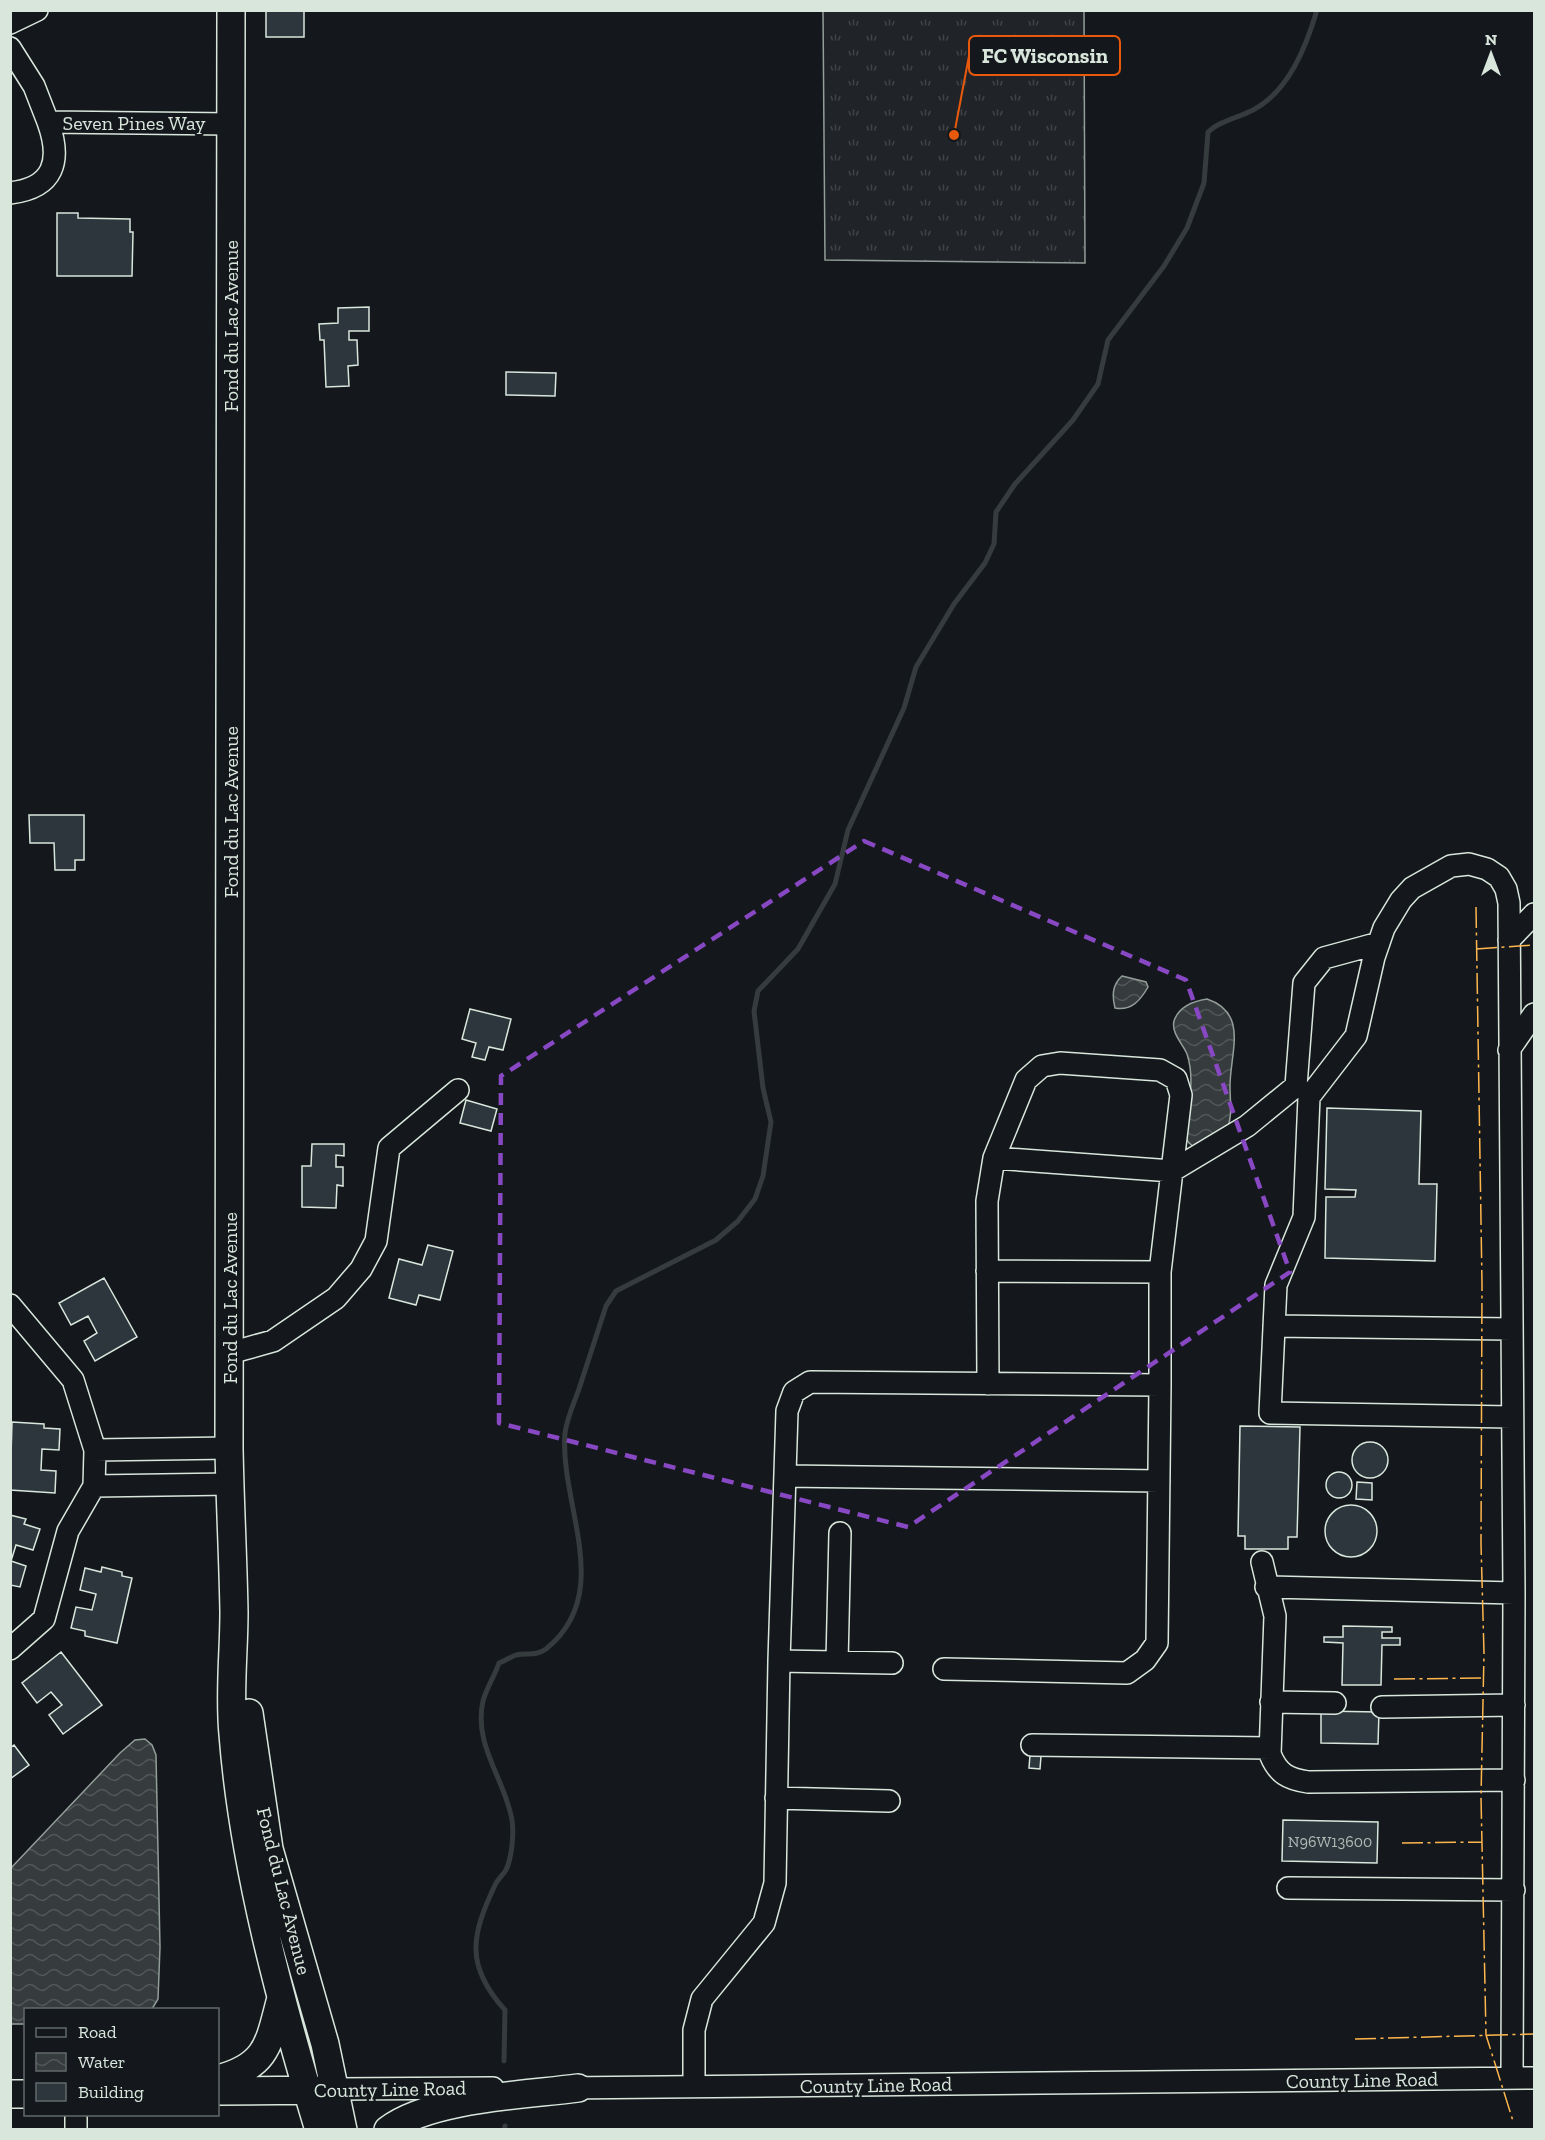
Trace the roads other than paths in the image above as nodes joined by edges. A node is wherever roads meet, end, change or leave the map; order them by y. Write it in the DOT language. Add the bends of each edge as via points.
graph roads {
  1 [pos="37,10"];
  2 [pos="231,10"];
  3 [pos="10,23"];
  4 [pos="10,48"];
  5 [pos="48,122"];
  6 [pos="231,124"];
  7 [pos="10,193"];
  8 [pos="1534,914"];
  9 [pos="1509,940"];
  10 [pos="1379,943"];
  11 [pos="1534,1014"];
  12 [pos="1509,1050"];
  13 [pos="458,1090"];
  14 [pos="994,1158"];
  15 [pos="1172,1171"];
  16 [pos="987,1271"];
  17 [pos="1160,1272"];
  18 [pos="10,1305"];
  19 [pos="1274,1326"];
  20 [pos="1511,1329"];
  21 [pos="230,1353"];
  22 [pos="988,1384"];
  23 [pos="1160,1385"];
  24 [pos="1512,1417"];
  25 [pos="230,1448"];
  26 [pos="95,1450"];
  27 [pos="785,1476"];
  28 [pos="1159,1481"];
  29 [pos="230,1484"];
  30 [pos="94,1485"];
  31 [pos="840,1533"];
  32 [pos="1262,1562"];
  33 [pos="1266,1587"];
  34 [pos="1514,1593"];
  35 [pos="234,1614"];
  36 [pos="10,1649"];
  37 [pos="779,1661"];
  38 [pos="837,1662"];
  39 [pos="892,1663"];
  40 [pos="944,1669"];
  41 [pos="1271,1702"];
  42 [pos="1335,1703"];
  43 [pos="1514,1705"];
  44 [pos="1382,1707"];
  45 [pos="1032,1744"];
  46 [pos="1270,1748"];
  47 [pos="1514,1780"];
  48 [pos="776,1798"];
  49 [pos="889,1801"];
  50 [pos="1288,1888"];
  51 [pos="1514,1890"];
  52 [pos="282,1994"];
  53 [pos="1512,2078"];
  54 [pos="1534,2078"];
  55 [pos="219,2079"];
  56 [pos="694,2086"];
  57 [pos="578,2088"];
  58 [pos="336,2089"];
  59 [pos="307,2090"];
  60 [pos="219,2091"];
  61 [pos="319,2130"];
  62 [pos="343,2130"];
  63 [pos="388,2130"];
  1 -- 3 [label="street"];
  2 -- 6 [label="main road, Fond du Lac Avenue"];
  4 -- 5 [label="street, Seven Pines Way" via="34,86"];
  5 -- 6 [label="street, Seven Pines Way"];
  5 -- 7 [label="street" via="55,140 55,160 49,176 37,188"];
  6 -- 21 [label="main road, Fond du Lac Avenue"];
  8 -- 9 [label="street"];
  9 -- 10 [label="street" via="1506,889 1487,869 1469,864 1450,866 1412,888 1393,913"];
  9 -- 12 [label="street"];
  10 -- 15 [label="street" via="1324,958 1304,983 1296,1086 1247,1126"];
  10 -- 19 [label="street" via="1356,1036 1309,1097 1304,1217 1276,1285"];
  11 -- 12 [label="street"];
  12 -- 20 [label="street"];
  13 -- 21 [label="street" via="389,1148 376,1241 361,1269 336,1298 273,1341"];
  14 -- 15 [label="street"];
  14 -- 15 [label="street" via="1026,1080 1042,1066 1060,1063 1160,1070 1176,1079 1181,1095"];
  14 -- 16 [label="street" via="987,1201"];
  15 -- 17 [label="street"];
  16 -- 17 [label="street"];
  16 -- 22 [label="street"];
  17 -- 23 [label="street"];
  18 -- 26 [label="street" via="73,1380"];
  19 -- 20 [label="street"];
  19 -- 24 [label="street" via="1270,1413"];
  20 -- 24 [label="street"];
  21 -- 25 [label="main road, Fond du Lac Avenue"];
  22 -- 23 [label="street"];
  22 -- 27 [label="street" via="810,1382 794,1392 787,1411"];
  23 -- 28 [label="street"];
  24 -- 34 [label="street"];
  25 -- 26 [label="street"];
  25 -- 29 [label="main road, Fond du Lac Avenue"];
  26 -- 30 [label="street"];
  27 -- 28 [label="street"];
  27 -- 37 [label="street"];
  28 -- 40 [label="street" via="1156,1643 1145,1660 1127,1673"];
  29 -- 30 [label="street"];
  29 -- 35 [label="main road, Fond du Lac Avenue"];
  30 -- 36 [label="street" via="68,1532 44,1619"];
  31 -- 38 [label="street"];
  32 -- 33 [label="street"];
  33 -- 34 [label="street"];
  33 -- 41 [label="street" via="1275,1616"];
  34 -- 43 [label="street"];
  35 -- 52 [label="main road, Fond du Lac Avenue" via="231,1697 237,1778 249,1855"];
  35 -- 58 [label="main road, Fond du Lac Avenue" via="269,1849"];
  37 -- 38 [label="street"];
  37 -- 48 [label="street"];
  38 -- 39 [label="street"];
  41 -- 42 [label="street"];
  41 -- 46 [label="street"];
  43 -- 44 [label="street"];
  43 -- 47 [label="street"];
  45 -- 46 [label="street"];
  46 -- 47 [label="street" via="1275,1767 1289,1779 1308,1782"];
  47 -- 51 [label="street"];
  48 -- 49 [label="street"];
  48 -- 56 [label="street" via="775,1883 764,1923 702,2000 694,2030"];
  50 -- 51 [label="street"];
  51 -- 53 [label="street"];
  52 -- 55 [label="main road" via="263,2054 251,2067"];
  52 -- 59 [label="main road, Fond du Lac Avenue"];
  53 -- 54 [label="street, County Line Road"];
  53 -- 56 [label="street, County Line Road"];
  56 -- 57 [label="street, County Line Road"];
  57 -- 58 [label="street, County Line Road"];
  57 -- 63 [label="main road" via="442,2107 402,2119"];
  58 -- 59 [label="main road, County Line Road"];
  58 -- 62 [label="main road, Fond du Lac Avenue"];
  59 -- 60 [label="main road, County Line Road"];
  59 -- 61 [label="main road, Fond du Lac Avenue"];
}
